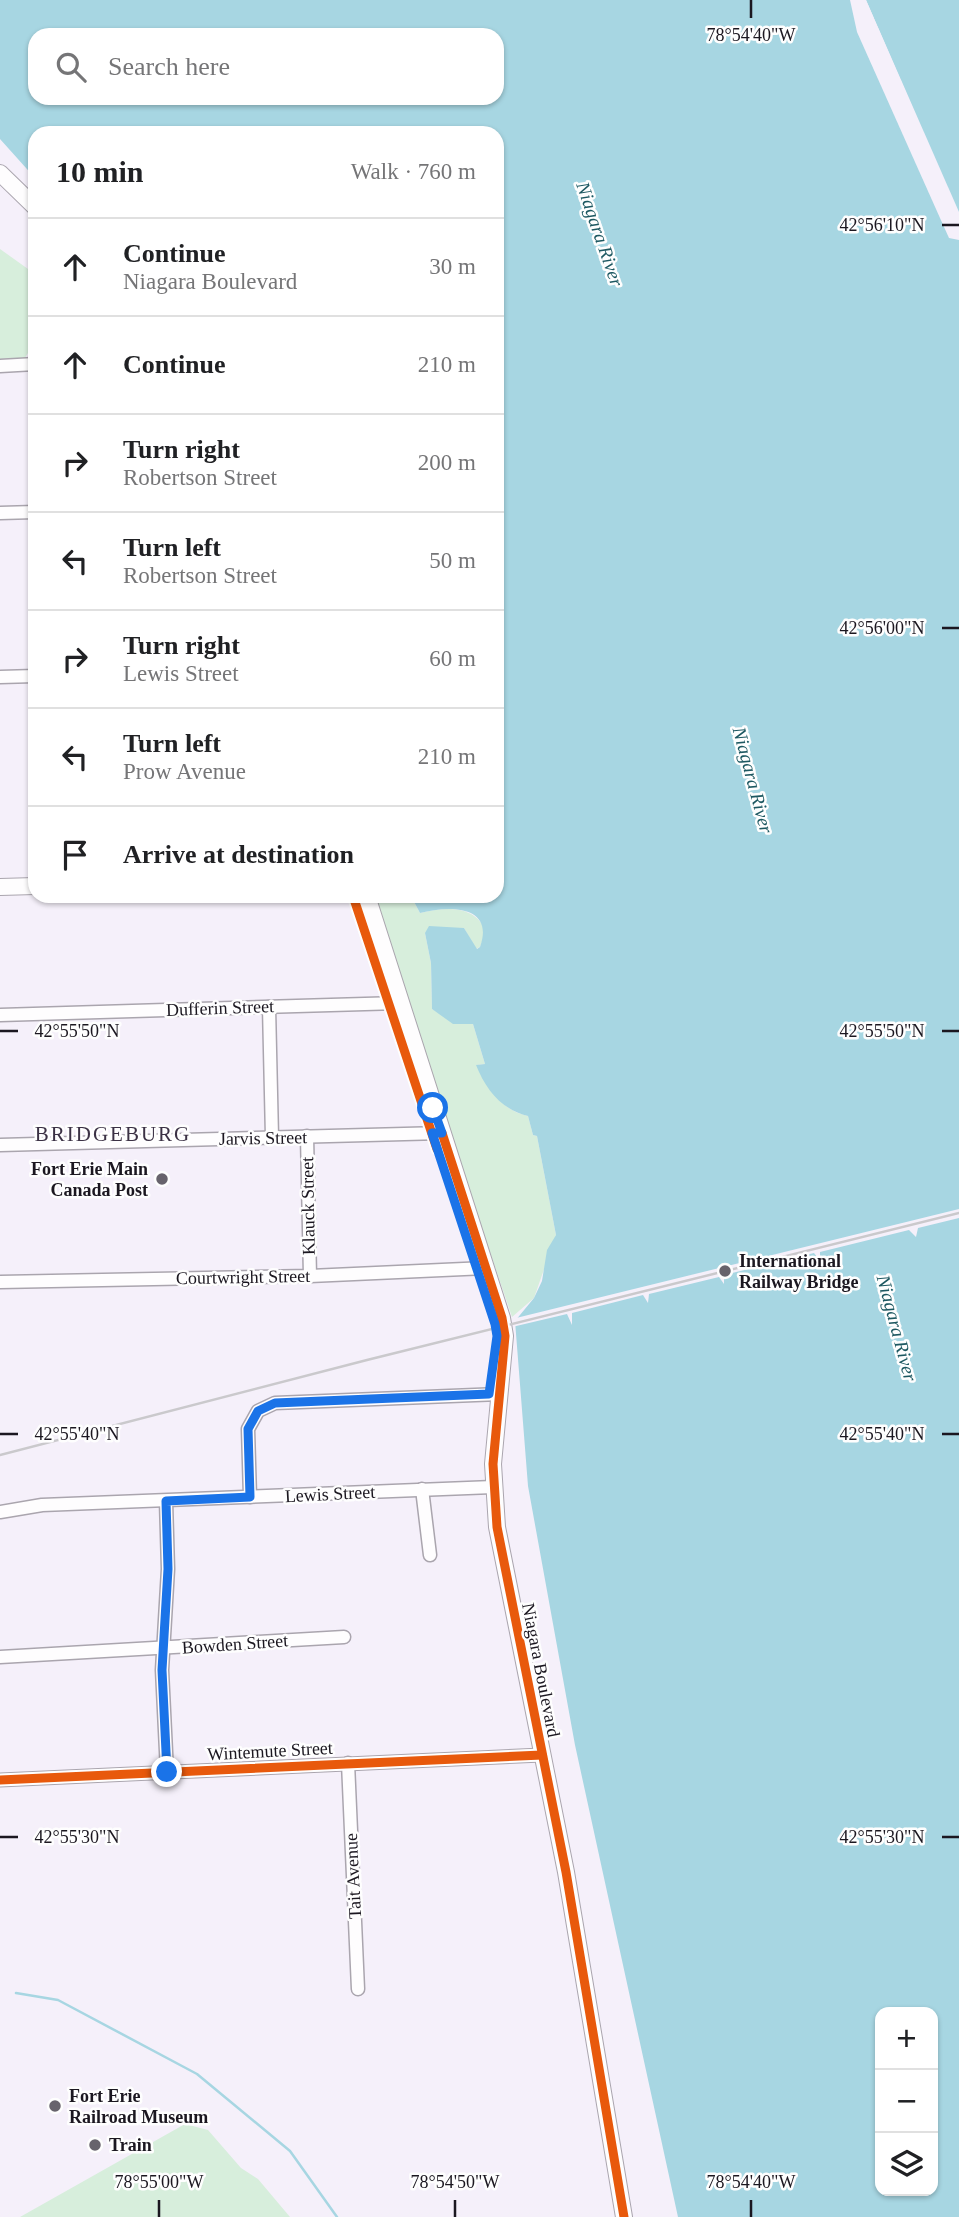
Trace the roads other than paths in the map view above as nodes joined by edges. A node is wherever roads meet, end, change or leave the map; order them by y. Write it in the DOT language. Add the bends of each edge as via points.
graph roads {
  1 [pos="0,173"];
  2 [pos="28,200"];
  3 [pos="28,364"];
  4 [pos="0,366"];
  5 [pos="28,512"];
  6 [pos="0,513"];
  7 [pos="28,676"];
  8 [pos="0,677"];
  9 [pos="28,886"];
  10 [pos="0,887"];
  11 [pos="369,903"];
  12 [pos="399,1003"];
  13 [pos="270,1007"];
  14 [pos="0,1015"];
  15 [pos="442,1133"];
  16 [pos="307,1136"];
  17 [pos="271,1137"];
  18 [pos="0,1145"];
  19 [pos="486,1268"];
  20 [pos="310,1276"];
  21 [pos="0,1282"];
  22 [pos="500,1394"];
  23 [pos="493,1487"];
  24 [pos="422,1489"];
  25 [pos="250,1497"];
  26 [pos="166,1501"];
  27 [pos="0,1512"];
  28 [pos="430,1555"];
  29 [pos="344,1637"];
  30 [pos="162,1649"];
  31 [pos="0,1657"];
  32 [pos="542,1755"];
  33 [pos="348,1763"];
  34 [pos="167,1772"];
  35 [pos="0,1780"];
  36 [pos="358,1989"];
  37 [pos="624,2217"];
  1 -- 2 [label="main road"];
  3 -- 4 [label="street"];
  5 -- 6 [label="street"];
  7 -- 8 [label="street"];
  9 -- 10 [label="main road"];
  11 -- 12 [label="main road, Niagara Boulevard"];
  12 -- 13 [label="street, Dufferin Street"];
  12 -- 15 [label="main road, Niagara Boulevard"];
  13 -- 14 [label="street, Dufferin Street"];
  13 -- 17 [label="street"];
  15 -- 16 [label="street, Jarvis Street"];
  15 -- 19 [label="main road, Niagara Boulevard"];
  16 -- 17 [label="street, Jarvis Street"];
  16 -- 20 [label="street, Klauck Street"];
  17 -- 18 [label="street, Jarvis Street"];
  19 -- 20 [label="street, Courtwright Street"];
  19 -- 22 [label="main road, Niagara Boulevard" via="505,1336"];
  20 -- 21 [label="street, Courtwright Street"];
  22 -- 23 [label="main road, Niagara Boulevard"];
  22 -- 25 [label="street" via="275,1403 258,1411 248,1429"];
  23 -- 24 [label="street, Lewis Street"];
  23 -- 32 [label="main road, Niagara Boulevard"];
  24 -- 25 [label="street, Lewis Street"];
  24 -- 28 [label="street"];
  25 -- 26 [label="street, Lewis Street"];
  26 -- 27 [label="street, Lewis Street" via="42,1505"];
  26 -- 30 [label="street" via="168,1577"];
  29 -- 30 [label="street, Bowden Street"];
  30 -- 31 [label="street, Bowden Street"];
  30 -- 34 [label="street"];
  32 -- 33 [label="street, Wintemute Street"];
  32 -- 37 [label="main road, Niagara Boulevard" via="579,1940"];
  33 -- 34 [label="street, Wintemute Street"];
  33 -- 36 [label="street, Tait Avenue"];
  34 -- 35 [label="street, Wintemute Street"];
}
